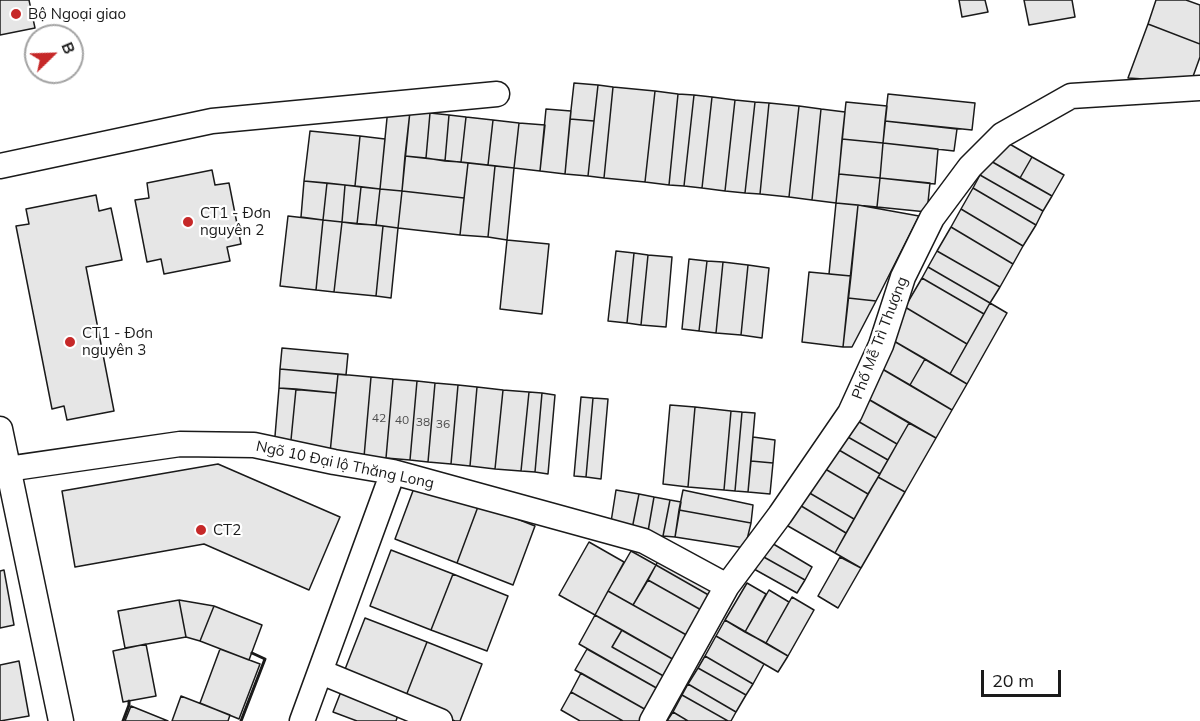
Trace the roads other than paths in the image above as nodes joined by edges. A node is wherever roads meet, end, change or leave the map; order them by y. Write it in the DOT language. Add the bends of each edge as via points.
graph roads {
  1 [pos="1200,88"];
  2 [pos="497,94"];
  3 [pos="0,166"];
  4 [pos="0,429"];
  5 [pos="4,469"];
  6 [pos="393,472"];
  7 [pos="727,586"];
  8 [pos="321,672"];
  9 [pos="61,721"];
  10 [pos="302,721"];
  11 [pos="440,721"];
  12 [pos="652,721"];
  1 -- 7 [label="street, Phố Mễ Trì Thượng" via="1071,96 1002,135 970,167 932,218 903,277 881,345 850,413"];
  2 -- 3 [label="street" via="212,121"];
  4 -- 5 [label="street"];
  5 -- 6 [label="street, Ngõ 10 Đại lộ Thăng Long" via="203,444 254,445"];
  5 -- 9 [label="street"];
  6 -- 7 [label="street, Ngõ 10 Đại lộ Thăng Long" via="644,540"];
  6 -- 8 [label="street"];
  7 -- 12 [label="street, Phố Mễ Trì Thượng"];
  8 -- 10 [label="street"];
  8 -- 11 [label="street"];
}
